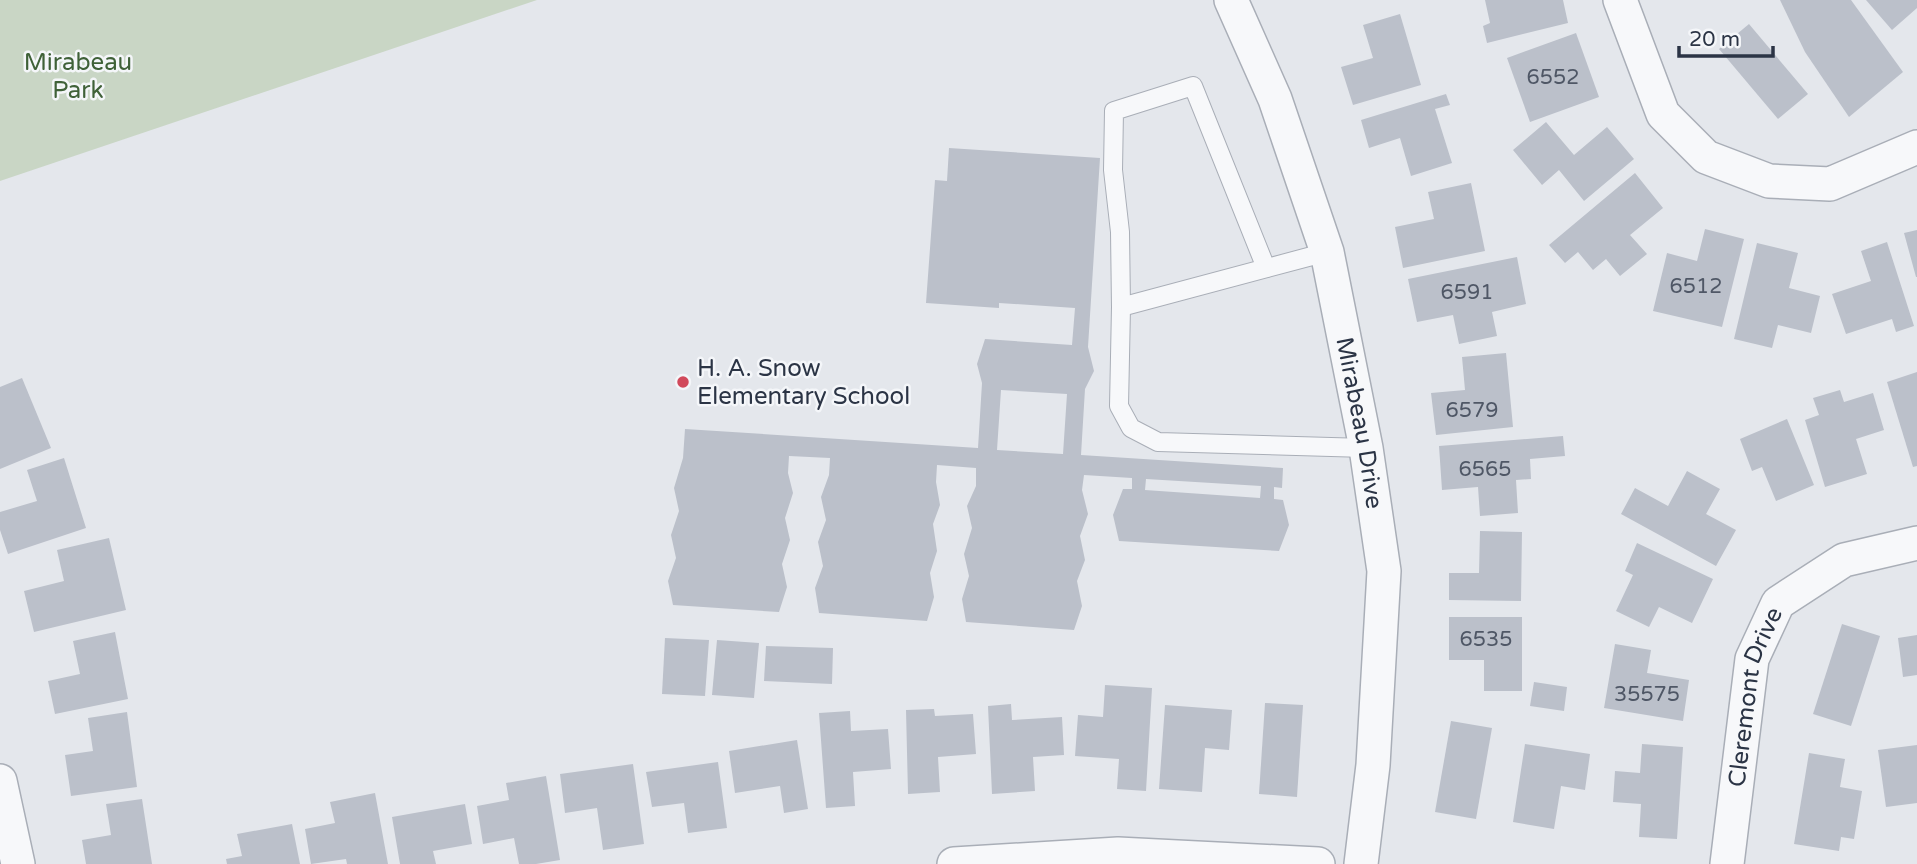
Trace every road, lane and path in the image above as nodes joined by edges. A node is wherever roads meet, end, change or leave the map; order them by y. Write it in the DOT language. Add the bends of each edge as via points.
graph roads {
  1 [pos="1231,0"];
  2 [pos="1620,0"];
  3 [pos="1917,147"];
  4 [pos="1327,252"];
  5 [pos="1266,268"];
  6 [pos="1121,307"];
  7 [pos="1366,448"];
  8 [pos="1917,542"];
  9 [pos="0,781"];
  10 [pos="18,864"];
  11 [pos="954,864"];
  12 [pos="1318,864"];
  13 [pos="1361,864"];
  14 [pos="1727,864"];
  1 -- 4 [label="street, Mirabeau Drive" via="1275,99"];
  2 -- 3 [label="street" via="1663,114 1706,157 1769,181 1830,184"];
  4 -- 5 [label="lane"];
  4 -- 7 [label="street, Mirabeau Drive"];
  5 -- 6 [label="lane"];
  5 -- 6 [label="lane" via="1193,86 1114,111"];
  6 -- 7 [label="lane" via="1119,406 1131,428 1158,442"];
  7 -- 13 [label="street, Mirabeau Drive" via="1384,571 1373,765"];
  8 -- 14 [label="street, Cleremont Drive" via="1844,560 1778,603 1752,660"];
  9 -- 10 [label="street"];
  11 -- 12 [label="street" via="1118,854"];
}
